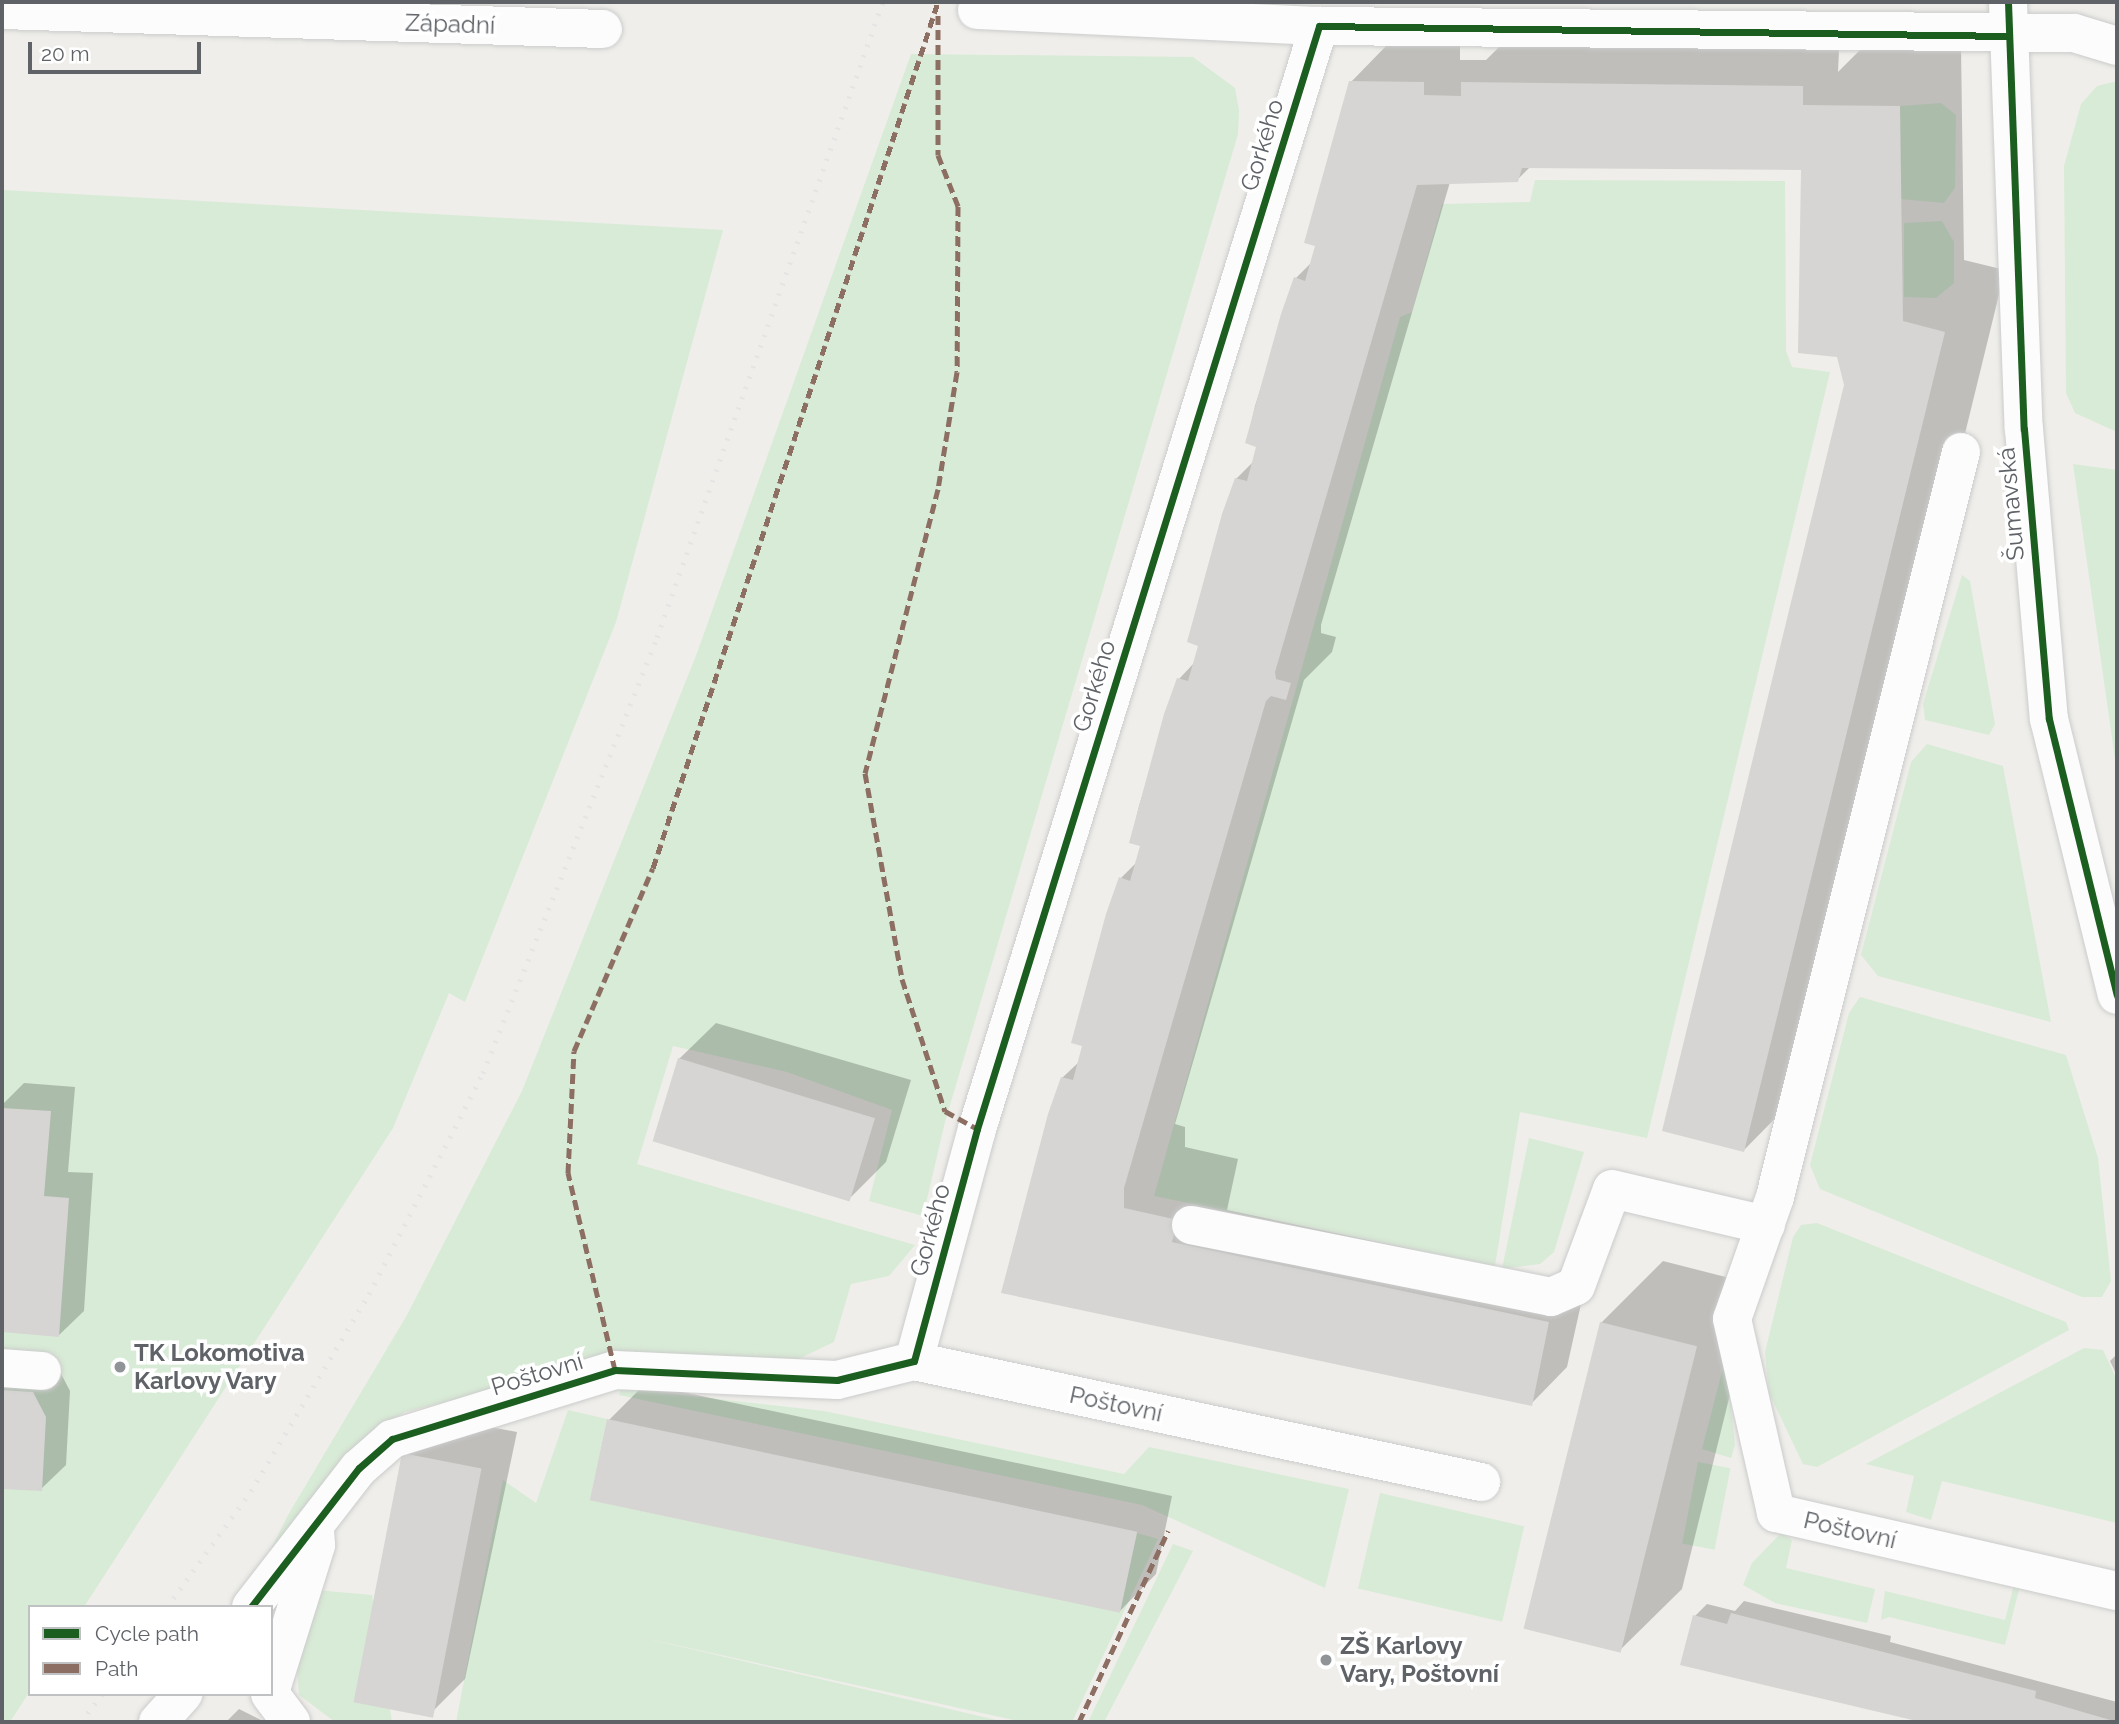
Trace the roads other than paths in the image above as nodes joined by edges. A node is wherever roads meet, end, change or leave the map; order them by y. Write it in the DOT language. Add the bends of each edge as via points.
graph roads {
  1 [pos="2,10"];
  2 [pos="977,10"];
  3 [pos="2007,19"];
  4 [pos="1319,26"];
  5 [pos="604,29"];
  6 [pos="2117,46"];
  7 [pos="1961,452"];
  8 [pos="2117,995"];
  9 [pos="1191,1225"];
  10 [pos="1766,1225"];
  11 [pos="914,1361"];
  12 [pos="2,1367"];
  13 [pos="42,1371"];
  14 [pos="1481,1482"];
  15 [pos="315,1525"];
  16 [pos="2117,1591"];
  17 [pos="253,1605"];
  18 [pos="273,1682"];
  19 [pos="181,1696"];
  20 [pos="273,1696"];
  21 [pos="158,1722"];
  22 [pos="291,1722"];
  1 -- 5 [label="street, Západní"];
  2 -- 4 [label="street"];
  3 -- 4 [label="street"];
  3 -- 6 [label="street"];
  3 -- 8 [label="street, Šumavská" via="2024,429 2049,719"];
  4 -- 11 [label="street, Gorkého" via="981,1115"];
  7 -- 10 [label="street"];
  9 -- 10 [label="street" via="1551,1297 1576,1286 1612,1189"];
  10 -- 16 [label="street, Poštovní" via="1732,1319 1776,1513"];
  11 -- 14 [label="street, Poštovní"];
  11 -- 15 [label="street, Poštovní" via="837,1380 615,1370 392,1439 374,1451"];
  12 -- 13 [label="street"];
  15 -- 17 [label="street, Poštovní"];
  15 -- 18 [label="street" via="316,1545"];
  19 -- 21 [label="street"];
  20 -- 22 [label="street"];
}
